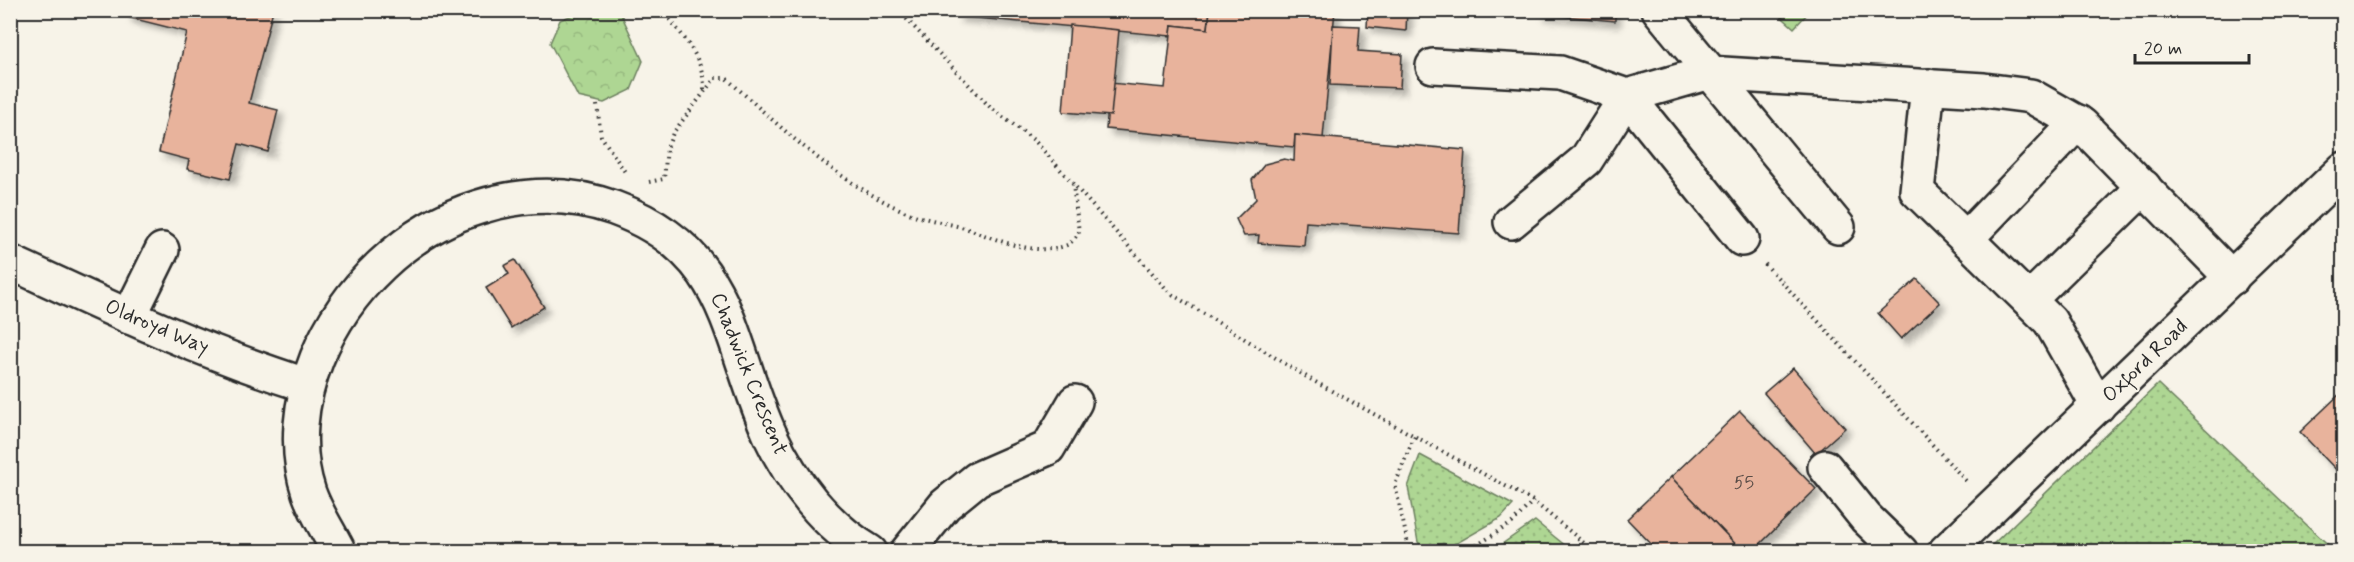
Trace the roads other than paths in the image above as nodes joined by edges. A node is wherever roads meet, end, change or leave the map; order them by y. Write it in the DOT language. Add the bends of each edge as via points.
graph roads {
  1 [pos="1659,10"];
  2 [pos="1433,66"];
  3 [pos="1707,73"];
  4 [pos="1928,86"];
  5 [pos="1627,96"];
  6 [pos="2078,122"];
  7 [pos="2343,169"];
  8 [pos="2144,187"];
  9 [pos="1511,222"];
  10 [pos="1838,227"];
  11 [pos="1742,239"];
  12 [pos="1966,239"];
  13 [pos="162,250"];
  14 [pos="10,262"];
  15 [pos="2232,278"];
  16 [pos="2029,300"];
  17 [pos="129,317"];
  18 [pos="306,385"];
  19 [pos="1075,402"];
  20 [pos="2098,406"];
  21 [pos="1825,468"];
  22 [pos="339,552"];
  23 [pos="870,552"];
  24 [pos="907,552"];
  25 [pos="1901,552"];
  26 [pos="1945,552"];
  1 -- 3 [label="street"];
  2 -- 5 [label="street" via="1560,74"];
  3 -- 4 [label="street"];
  3 -- 5 [label="street"];
  3 -- 10 [label="street"];
  4 -- 6 [label="street" via="2031,96"];
  4 -- 12 [label="street" via="1917,191"];
  5 -- 9 [label="street" via="1586,160"];
  5 -- 11 [label="street"];
  6 -- 8 [label="street"];
  6 -- 12 [label="street"];
  7 -- 15 [label="street, Oxford Road"];
  8 -- 15 [label="street"];
  8 -- 16 [label="street"];
  12 -- 16 [label="street"];
  13 -- 17 [label="street"];
  14 -- 17 [label="street, Oldroyd Way"];
  15 -- 20 [label="street, Oxford Road"];
  16 -- 20 [label="street" via="2061,338"];
  17 -- 18 [label="street, Oldroyd Way" via="260,371"];
  18 -- 22 [label="street, Chadwick Crescent" via="299,454 309,494"];
  18 -- 23 [label="street, Chadwick Crescent" via="341,310 385,259 455,214 516,197 634,198 652,225 683,248 708,277 733,327 771,437 793,476 818,510"];
  19 -- 24 [label="street" via="1048,448 977,479 945,505"];
  20 -- 26 [label="street, Oxford Road"];
  21 -- 25 [label="street" via="1866,518"];
}
